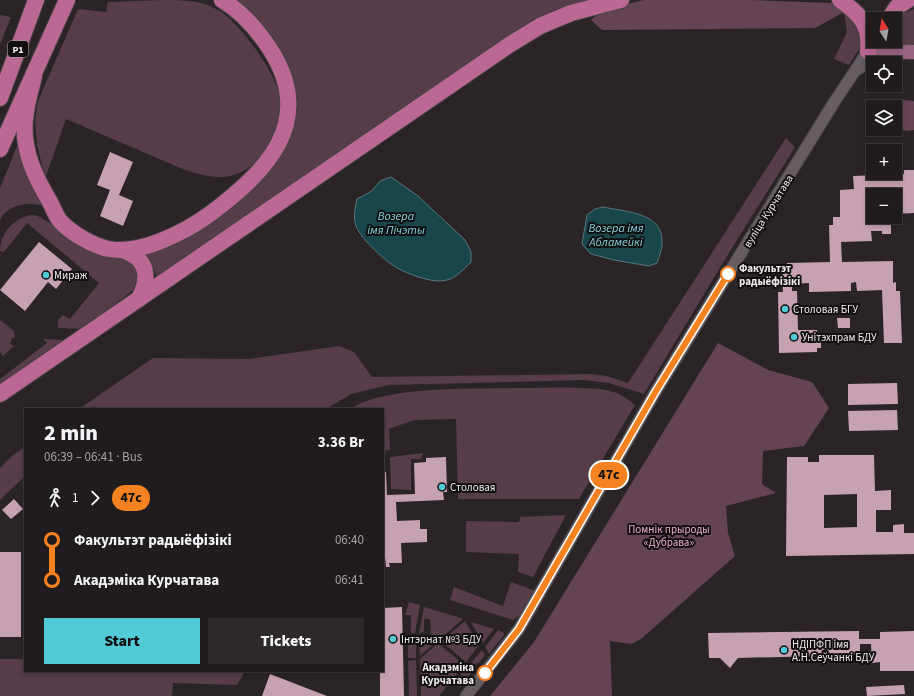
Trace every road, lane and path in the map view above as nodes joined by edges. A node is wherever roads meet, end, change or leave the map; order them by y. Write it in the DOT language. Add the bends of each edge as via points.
graph roads {
  1 [pos="36,0"];
  2 [pos="67,0"];
  3 [pos="222,0"];
  4 [pos="621,0"];
  5 [pos="840,0"];
  6 [pos="908,0"];
  7 [pos="894,12"];
  8 [pos="866,26"];
  9 [pos="870,48"];
  10 [pos="884,48"];
  11 [pos="900,48"];
  12 [pos="910,52"];
  13 [pos="856,71"];
  14 [pos="34,76"];
  15 [pos="0,98"];
  16 [pos="0,149"];
  17 [pos="123,250"];
  18 [pos="139,299"];
  19 [pos="0,394"];
  20 [pos="466,696"];
  1 -- 15 [label="highway, Р1"];
  2 -- 14 [label="highway, Р1"];
  3 -- 17 [label="highway" via="255,28 280,68 285,83 288,110 279,144 262,168 243,187 200,221 172,237"];
  4 -- 18 [label="highway" via="571,13 540,26 509,45"];
  5 -- 8 [label="highway" via="851,8"];
  6 -- 7 [label="highway"];
  9 -- 13 [label="street, вуліца Курчатава"];
  10 -- 12 [label="main road"];
  11 -- 12 [label="main road"];
  12 -- 13 [label="street" via="874,59"];
  13 -- 20 [label="street, вуліца Курчатава" via="833,104 656,391 519,629"];
  14 -- 16 [label="highway, Р1"];
  14 -- 17 [label="highway" via="25,120 25,133 31,165 39,185 60,221 98,246 110,250"];
  17 -- 18 [label="highway" via="133,253 146,277 146,285"];
  18 -- 19 [label="highway"];
}
